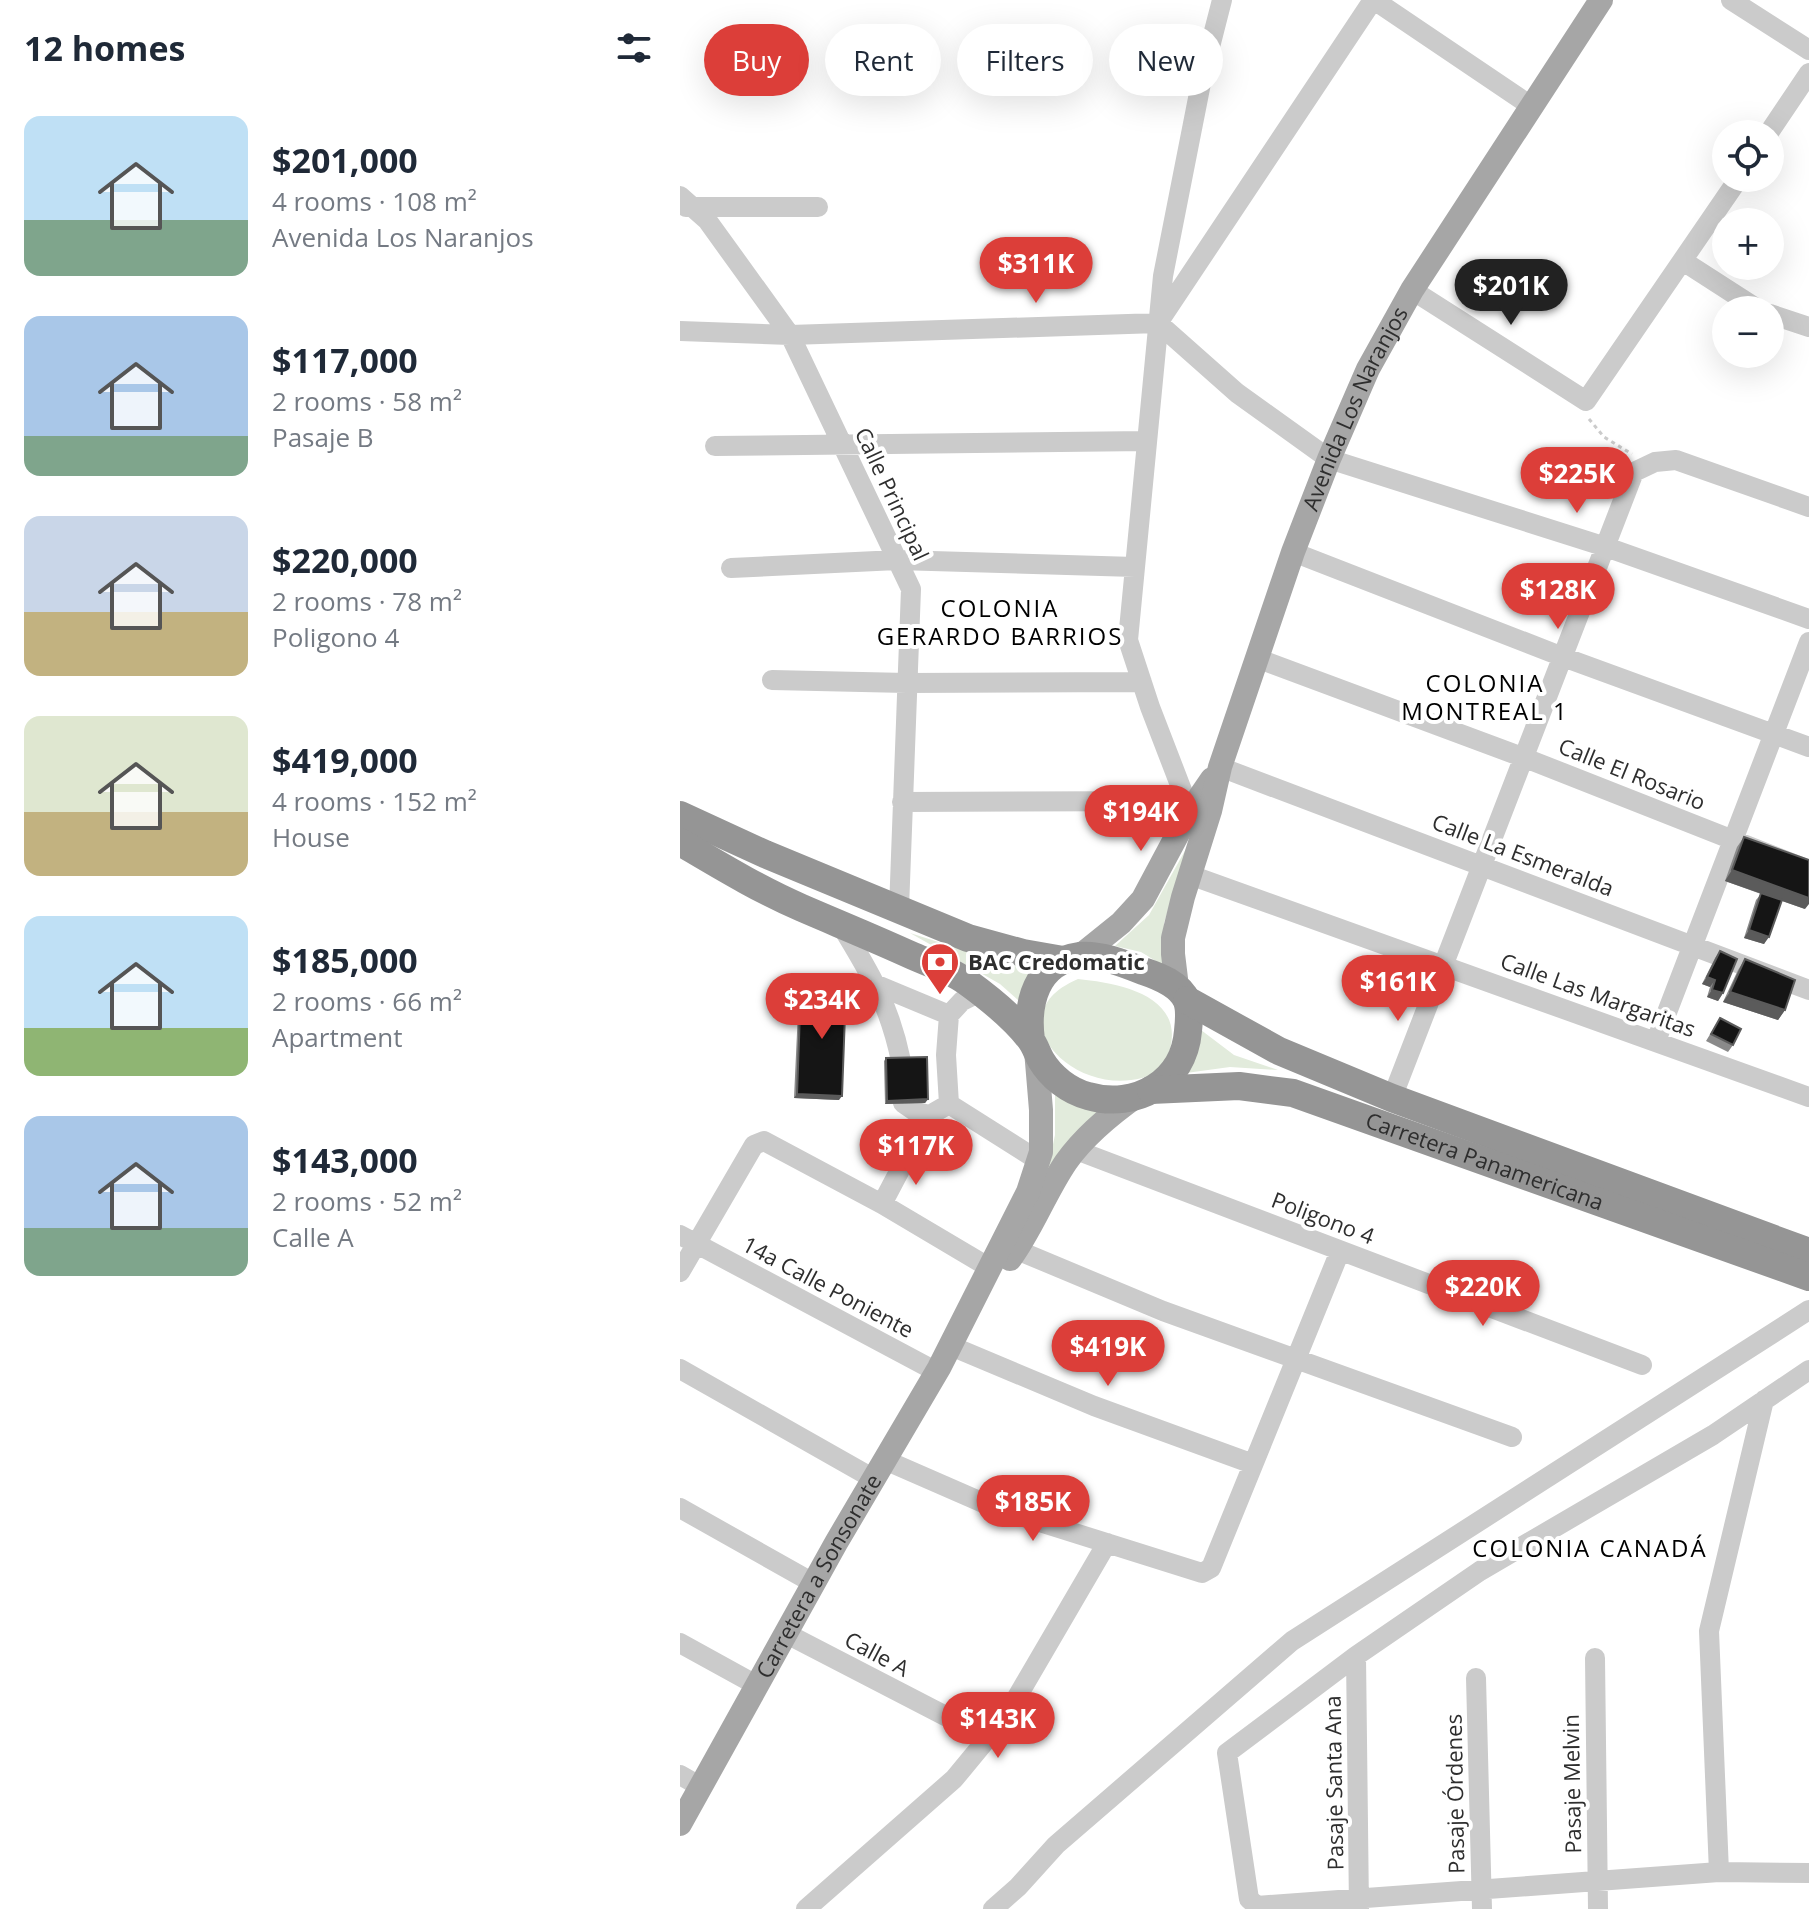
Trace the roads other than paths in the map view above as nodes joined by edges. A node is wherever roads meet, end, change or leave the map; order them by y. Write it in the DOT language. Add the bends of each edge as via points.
graph roads {
  1 [pos="1222,0"];
  2 [pos="1374,0"];
  3 [pos="1601,0"];
  4 [pos="1731,0"];
  5 [pos="1809,50"];
  6 [pos="1809,73"];
  7 [pos="1531,106"];
  8 [pos="1777,120"];
  9 [pos="1730,192"];
  10 [pos="684,204"];
  11 [pos="818,207"];
  12 [pos="1683,261"];
  13 [pos="1412,290"];
  14 [pos="1737,296"];
  15 [pos="1784,319"];
  16 [pos="1158,323"];
  17 [pos="1809,327"];
  18 [pos="680,331"];
  19 [pos="790,335"];
  20 [pos="1147,441"];
  21 [pos="842,444"];
  22 [pos="715,446"];
  23 [pos="1329,459"];
  24 [pos="1809,507"];
  25 [pos="1606,547"];
  26 [pos="1293,552"];
  27 [pos="897,560"];
  28 [pos="1135,567"];
  29 [pos="731,568"];
  30 [pos="1809,619"];
  31 [pos="1809,642"];
  32 [pos="1563,657"];
  33 [pos="1256,658"];
  34 [pos="772,680"];
  35 [pos="1142,682"];
  36 [pos="907,683"];
  37 [pos="1774,733"];
  38 [pos="1809,747"];
  39 [pos="1525,758"];
  40 [pos="1220,767"];
  41 [pos="902,802"];
  42 [pos="1187,806"];
  43 [pos="680,815"];
  44 [pos="1733,840"];
  45 [pos="680,842"];
  46 [pos="1483,865"];
  47 [pos="1809,870"];
  48 [pos="1190,875"];
  49 [pos="899,909"];
  50 [pos="839,922"];
  51 [pos="1692,946"];
  52 [pos="1072,958"];
  53 [pos="1445,965"];
  54 [pos="877,985"];
  55 [pos="1809,990"];
  56 [pos="980,992"];
  57 [pos="1182,994"];
  58 [pos="949,1015"];
  59 [pos="1656,1041"];
  60 [pos="1034,1045"];
  61 [pos="901,1061"];
  62 [pos="1145,1093"];
  63 [pos="1809,1097"];
  64 [pos="1392,1098"];
  65 [pos="903,1103"];
  66 [pos="949,1104"];
  67 [pos="911,1149"];
  68 [pos="1076,1150"];
  69 [pos="1039,1161"];
  70 [pos="882,1204"];
  71 [pos="689,1240"];
  72 [pos="1017,1250"];
  73 [pos="1340,1251"];
  74 [pos="1809,1252"];
  75 [pos="990,1268"];
  76 [pos="680,1272"];
  77 [pos="1809,1277"];
  78 [pos="1809,1310"];
  79 [pos="955,1338"];
  80 [pos="1297,1357"];
  81 [pos="1642,1365"];
  82 [pos="680,1369"];
  83 [pos="1809,1370"];
  84 [pos="937,1372"];
  85 [pos="1764,1400"];
  86 [pos="1512,1437"];
  87 [pos="1253,1464"];
  88 [pos="880,1469"];
  89 [pos="680,1508"];
  90 [pos="1107,1543"];
  91 [pos="815,1584"];
  92 [pos="787,1634"];
  93 [pos="680,1643"];
  94 [pos="1356,1656"];
  95 [pos="1595,1658"];
  96 [pos="1476,1678"];
  97 [pos="758,1686"];
  98 [pos="988,1738"];
  99 [pos="690,1781"];
  100 [pos="680,1824"];
  101 [pos="1719,1872"];
  102 [pos="1809,1873"];
  103 [pos="1597,1881"];
  104 [pos="1482,1899"];
  105 [pos="1359,1904"];
  106 [pos="806,1909"];
  107 [pos="993,1909"];
  108 [pos="1598,1909"];
  1 -- 16 [label="street" via="1202,78"];
  2 -- 7 [label="street"];
  2 -- 16 [label="street"];
  3 -- 7 [label="main road, Avenida Los Naranjos"];
  4 -- 5 [label="street"];
  6 -- 8 [label="street"];
  7 -- 13 [label="main road, Avenida Los Naranjos"];
  9 -- 12 [label="street"];
  10 -- 11 [label="street"];
  10 -- 19 [label="street, Calle Principal" via="707,220"];
  12 -- 13 [label="street" via="1586,401"];
  12 -- 14 [label="street"];
  13 -- 23 [label="main road, Avenida Los Naranjos" via="1368,369"];
  15 -- 17 [label="street"];
  16 -- 19 [label="street"];
  16 -- 20 [label="street"];
  16 -- 23 [label="street" via="1237,393"];
  18 -- 19 [label="street"];
  19 -- 21 [label="street, Calle Principal"];
  20 -- 21 [label="street"];
  20 -- 28 [label="street"];
  21 -- 22 [label="street"];
  21 -- 27 [label="street, Calle Principal"];
  23 -- 25 [label="street"];
  23 -- 26 [label="main road, Avenida Los Naranjos"];
  24 -- 25 [label="street" via="1676,460 1655,462 1634,472"];
  25 -- 30 [label="street"];
  25 -- 32 [label="street"];
  26 -- 32 [label="street"];
  26 -- 33 [label="main road, Avenida Los Naranjos"];
  27 -- 28 [label="street"];
  27 -- 29 [label="street"];
  27 -- 36 [label="street, Calle Principal" via="911,589"];
  28 -- 35 [label="street" via="1128,640"];
  31 -- 37 [label="street"];
  32 -- 37 [label="street"];
  32 -- 39 [label="street"];
  33 -- 39 [label="street, Calle El Rosario"];
  33 -- 40 [label="main road, Avenida Los Naranjos"];
  34 -- 36 [label="street"];
  35 -- 36 [label="street"];
  35 -- 42 [label="street"];
  36 -- 41 [label="street, Calle Principal"];
  37 -- 38 [label="street"];
  37 -- 44 [label="street"];
  39 -- 44 [label="street, Calle El Rosario"];
  39 -- 46 [label="street"];
  40 -- 42 [label="main road, Avenida Los Naranjos"];
  40 -- 46 [label="street, Calle La Esmeralda"];
  40 -- 48 [label="main road, Avenida Los Naranjos"];
  41 -- 42 [label="street"];
  41 -- 49 [label="street, Calle Principal"];
  42 -- 52 [label="main road, Avenida Los Naranjos" via="1143,899 1121,923"];
  43 -- 49 [label="highway"];
  44 -- 47 [label="street, Calle El Rosario"];
  44 -- 51 [label="street"];
  45 -- 50 [label="highway" via="799,907"];
  46 -- 51 [label="street, Calle La Esmeralda"];
  46 -- 53 [label="street"];
  48 -- 53 [label="street, Calle Las Margaritas"];
  48 -- 57 [label="main road, Avenida Los Naranjos" via="1173,938"];
  49 -- 52 [label="highway" via="968,938 1023,953"];
  50 -- 54 [label="street"];
  50 -- 56 [label="highway" via="954,973"];
  51 -- 55 [label="street, Calle La Esmeralda"];
  51 -- 59 [label="street"];
  52 -- 57 [label="highway" via="1122,963"];
  52 -- 60 [label="highway" via="1038,981 1029,1012"];
  53 -- 59 [label="street, Calle Las Margaritas"];
  53 -- 64 [label="street"];
  54 -- 58 [label="street"];
  54 -- 61 [label="street"];
  56 -- 58 [label="street"];
  56 -- 60 [label="highway"];
  57 -- 62 [label="highway" via="1189,1023 1184,1055 1176,1070"];
  57 -- 64 [label="highway, Carretera Panamericana" via="1279,1051"];
  58 -- 66 [label="street"];
  59 -- 63 [label="street, Calle Las Margaritas"];
  60 -- 62 [label="highway" via="1054,1077 1085,1096"];
  60 -- 69 [label="main road, Carretera a Sonsonate" via="1041,1110"];
  62 -- 68 [label="main road, Carretera a Sonsonate" via="1104,1121"];
  62 -- 77 [label="highway, Carretera Panamericana" via="1239,1086 1293,1093"];
  64 -- 74 [label="highway, Carretera Panamericana"];
  65 -- 66 [label="street" via="930,1115"];
  66 -- 69 [label="street"];
  67 -- 70 [label="street"];
  68 -- 72 [label="main road, Carretera a Sonsonate"];
  68 -- 73 [label="street, Poligono 4"];
  69 -- 75 [label="main road, Carretera a Sonsonate"];
  70 -- 71 [label="street" via="764,1141 754,1145"];
  70 -- 75 [label="street"];
  71 -- 76 [label="street"];
  71 -- 84 [label="street, 14a Calle Poniente"];
  72 -- 79 [label="main road, Carretera a Sonsonate"];
  72 -- 80 [label="street" via="1163,1311"];
  73 -- 80 [label="street"];
  73 -- 81 [label="street, Poligono 4"];
  75 -- 79 [label="main road, Carretera a Sonsonate"];
  78 -- 107 [label="street" via="1292,1641 1056,1845"];
  79 -- 84 [label="main road, Carretera a Sonsonate"];
  79 -- 87 [label="street" via="1094,1406"];
  80 -- 86 [label="street"];
  80 -- 87 [label="street"];
  82 -- 88 [label="street"];
  83 -- 85 [label="street"];
  84 -- 88 [label="main road, Carretera a Sonsonate"];
  85 -- 94 [label="street" via="1480,1571"];
  85 -- 101 [label="street" via="1709,1631"];
  87 -- 90 [label="street" via="1211,1568 1202,1573"];
  88 -- 90 [label="street"];
  88 -- 91 [label="main road, Carretera a Sonsonate"];
  89 -- 91 [label="street"];
  90 -- 98 [label="street"];
  91 -- 92 [label="main road, Carretera a Sonsonate"];
  92 -- 97 [label="main road, Carretera a Sonsonate"];
  92 -- 98 [label="street, Calle A"];
  93 -- 97 [label="street"];
  94 -- 105 [label="street, Pasaje Santa Ana"];
  94 -- 105 [label="street" via="1227,1753 1249,1899 1257,1906"];
  95 -- 103 [label="street, Pasaje Melvin"];
  96 -- 104 [label="street, Pasaje Órdenes"];
  97 -- 99 [label="main road, Carretera a Sonsonate"];
  98 -- 106 [label="street" via="954,1779"];
  99 -- 100 [label="main road, Carretera a Sonsonate"];
  101 -- 102 [label="street"];
  101 -- 103 [label="street"];
  103 -- 104 [label="street"];
  103 -- 108 [label="street, Pasaje Melvin"];
  104 -- 105 [label="street"];
}
